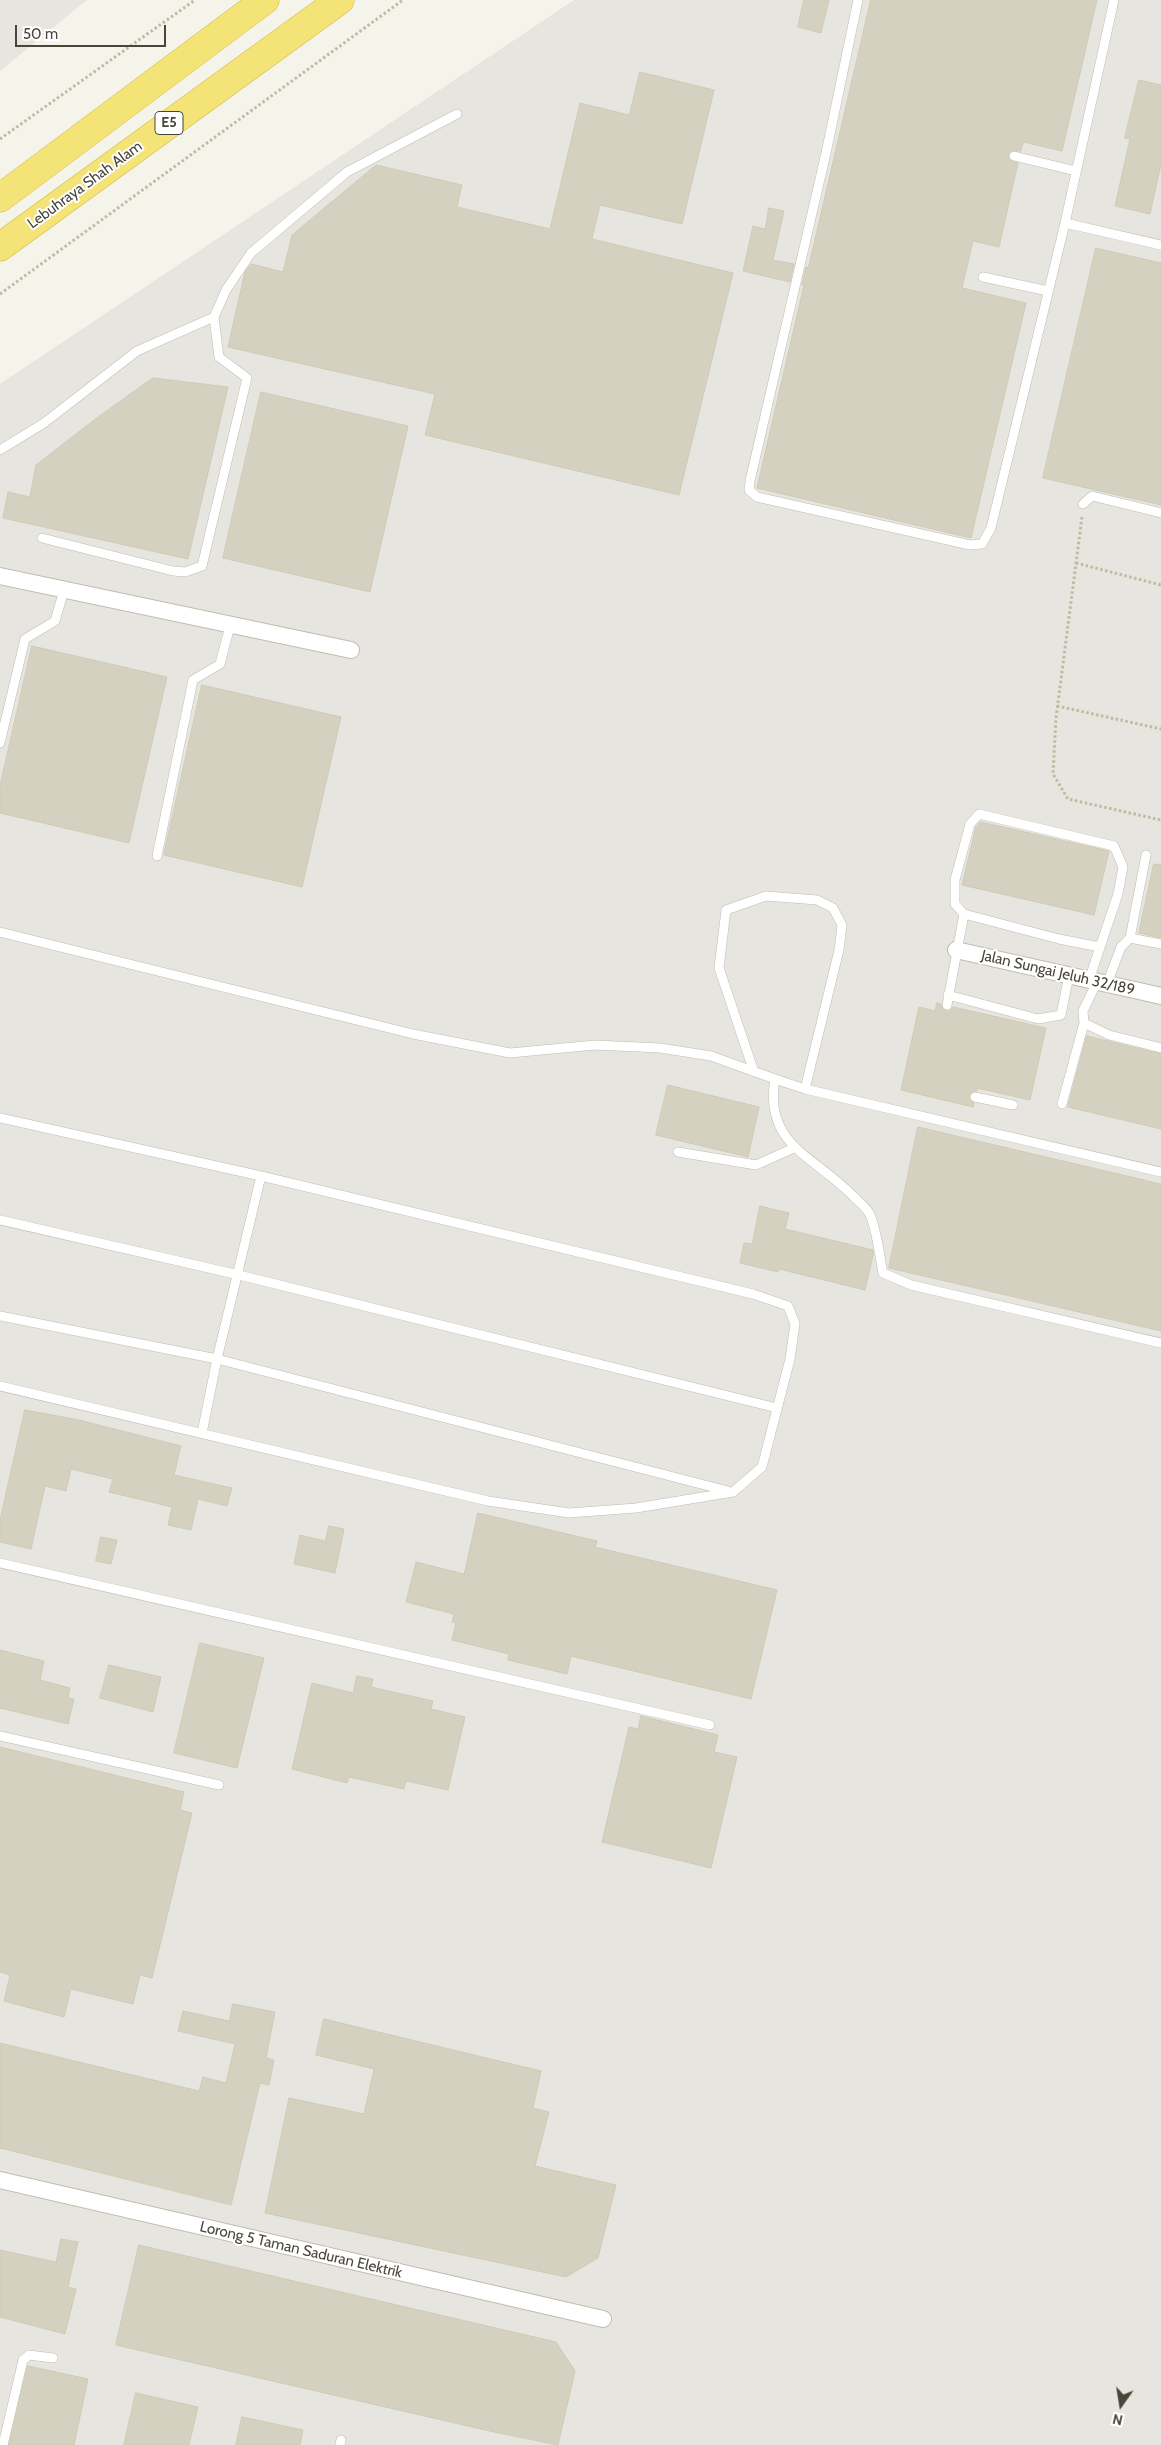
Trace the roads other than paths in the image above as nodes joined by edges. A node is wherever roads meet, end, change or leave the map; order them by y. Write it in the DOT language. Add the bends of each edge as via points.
graph roads {
  1 [pos="265,0"];
  2 [pos="340,0"];
  3 [pos="858,0"];
  4 [pos="1114,0"];
  5 [pos="457,114"];
  6 [pos="1014,156"];
  7 [pos="1076,171"];
  8 [pos="0,198"];
  9 [pos="1065,223"];
  10 [pos="1161,245"];
  11 [pos="0,247"];
  12 [pos="983,277"];
  13 [pos="1048,291"];
  14 [pos="214,317"];
  15 [pos="0,450"];
  16 [pos="1083,504"];
  17 [pos="1161,513"];
  18 [pos="42,538"];
  19 [pos="0,576"];
  20 [pos="64,590"];
  21 [pos="230,626"];
  22 [pos="351,650"];
  23 [pos="0,743"];
  24 [pos="1146,855"];
  25 [pos="157,856"];
  26 [pos="964,914"];
  27 [pos="0,932"];
  28 [pos="1130,938"];
  29 [pos="1161,944"];
  30 [pos="1100,947"];
  31 [pos="956,950"];
  32 [pos="1070,975"];
  33 [pos="1098,982"];
  34 [pos="948,995"];
  35 [pos="1161,996"];
  36 [pos="947,1005"];
  37 [pos="1084,1023"];
  38 [pos="1161,1048"];
  39 [pos="754,1072"];
  40 [pos="775,1079"];
  41 [pos="805,1089"];
  42 [pos="975,1097"];
  43 [pos="1062,1104"];
  44 [pos="1014,1105"];
  45 [pos="0,1118"];
  46 [pos="794,1148"];
  47 [pos="678,1152"];
  48 [pos="1161,1172"];
  49 [pos="261,1176"];
  50 [pos="0,1220"];
  51 [pos="238,1275"];
  52 [pos="0,1316"];
  53 [pos="1161,1343"];
  54 [pos="217,1359"];
  55 [pos="0,1386"];
  56 [pos="777,1408"];
  57 [pos="202,1433"];
  58 [pos="733,1492"];
  59 [pos="0,1564"];
  60 [pos="710,1725"];
  61 [pos="0,1736"];
  62 [pos="219,1784"];
  63 [pos="0,2180"];
  64 [pos="603,2319"];
  65 [pos="53,2358"];
  66 [pos="3,2445"];
  1 -- 8 [label="highway"];
  2 -- 11 [label="highway, Lebuhraya Shah Alam / E5"];
  3 -- 13 [label="lane" via="749,490 756,497 970,545 982,544 991,528"];
  4 -- 7 [label="lane"];
  5 -- 14 [label="lane" via="347,172 251,253 226,290"];
  6 -- 7 [label="lane"];
  7 -- 9 [label="lane"];
  9 -- 10 [label="lane"];
  9 -- 13 [label="lane"];
  12 -- 13 [label="lane"];
  14 -- 15 [label="lane" via="137,351 44,424"];
  14 -- 18 [label="lane" via="219,357 247,378 202,566 185,572 173,571"];
  16 -- 17 [label="lane" via="1092,496"];
  19 -- 20 [label="street"];
  20 -- 21 [label="street"];
  20 -- 23 [label="lane" via="55,621 25,639"];
  21 -- 22 [label="street"];
  21 -- 25 [label="lane" via="220,664 193,680"];
  24 -- 28 [label="lane"];
  26 -- 30 [label="lane"];
  26 -- 30 [label="lane" via="955,904 954,880 970,824 979,814 1114,846 1123,867 1118,894"];
  26 -- 31 [label="lane"];
  27 -- 39 [label="lane" via="413,1034 510,1053 595,1045 660,1048 711,1056"];
  28 -- 29 [label="lane"];
  28 -- 33 [label="lane" via="1120,947"];
  30 -- 33 [label="lane"];
  31 -- 32 [label="street, Jalan Sungai Jeluh 32/189"];
  31 -- 34 [label="lane"];
  32 -- 33 [label="street, Jalan Sungai Jeluh 32/189"];
  32 -- 34 [label="lane" via="1061,1015 1038,1019"];
  33 -- 35 [label="street, Jalan Sungai Jeluh 32/189"];
  33 -- 37 [label="lane" via="1083,1011"];
  34 -- 36 [label="lane"];
  37 -- 38 [label="lane" via="1110,1035"];
  37 -- 43 [label="lane"];
  39 -- 40 [label="lane"];
  39 -- 41 [label="lane" via="719,968 726,910 766,896 817,900 833,908 842,925 839,950"];
  40 -- 41 [label="lane"];
  40 -- 46 [label="lane" via="772,1098 779,1127"];
  41 -- 48 [label="lane"];
  42 -- 44 [label="lane"];
  45 -- 49 [label="lane"];
  46 -- 47 [label="lane" via="756,1165"];
  46 -- 53 [label="lane" via="836,1178 869,1213 883,1273 911,1285"];
  49 -- 51 [label="lane"];
  49 -- 56 [label="lane" via="752,1294 788,1306 795,1324"];
  50 -- 51 [label="lane"];
  51 -- 54 [label="lane"];
  51 -- 56 [label="lane"];
  52 -- 54 [label="lane"];
  54 -- 57 [label="lane"];
  54 -- 58 [label="lane"];
  55 -- 57 [label="lane"];
  56 -- 58 [label="lane" via="762,1467"];
  57 -- 58 [label="lane" via="488,1501 569,1513 636,1508"];
  59 -- 60 [label="lane"];
  61 -- 62 [label="lane"];
  63 -- 64 [label="street, Lorong 5 Taman Saduran Elektrik"];
  65 -- 66 [label="lane" via="29,2355 23,2360"];
}
